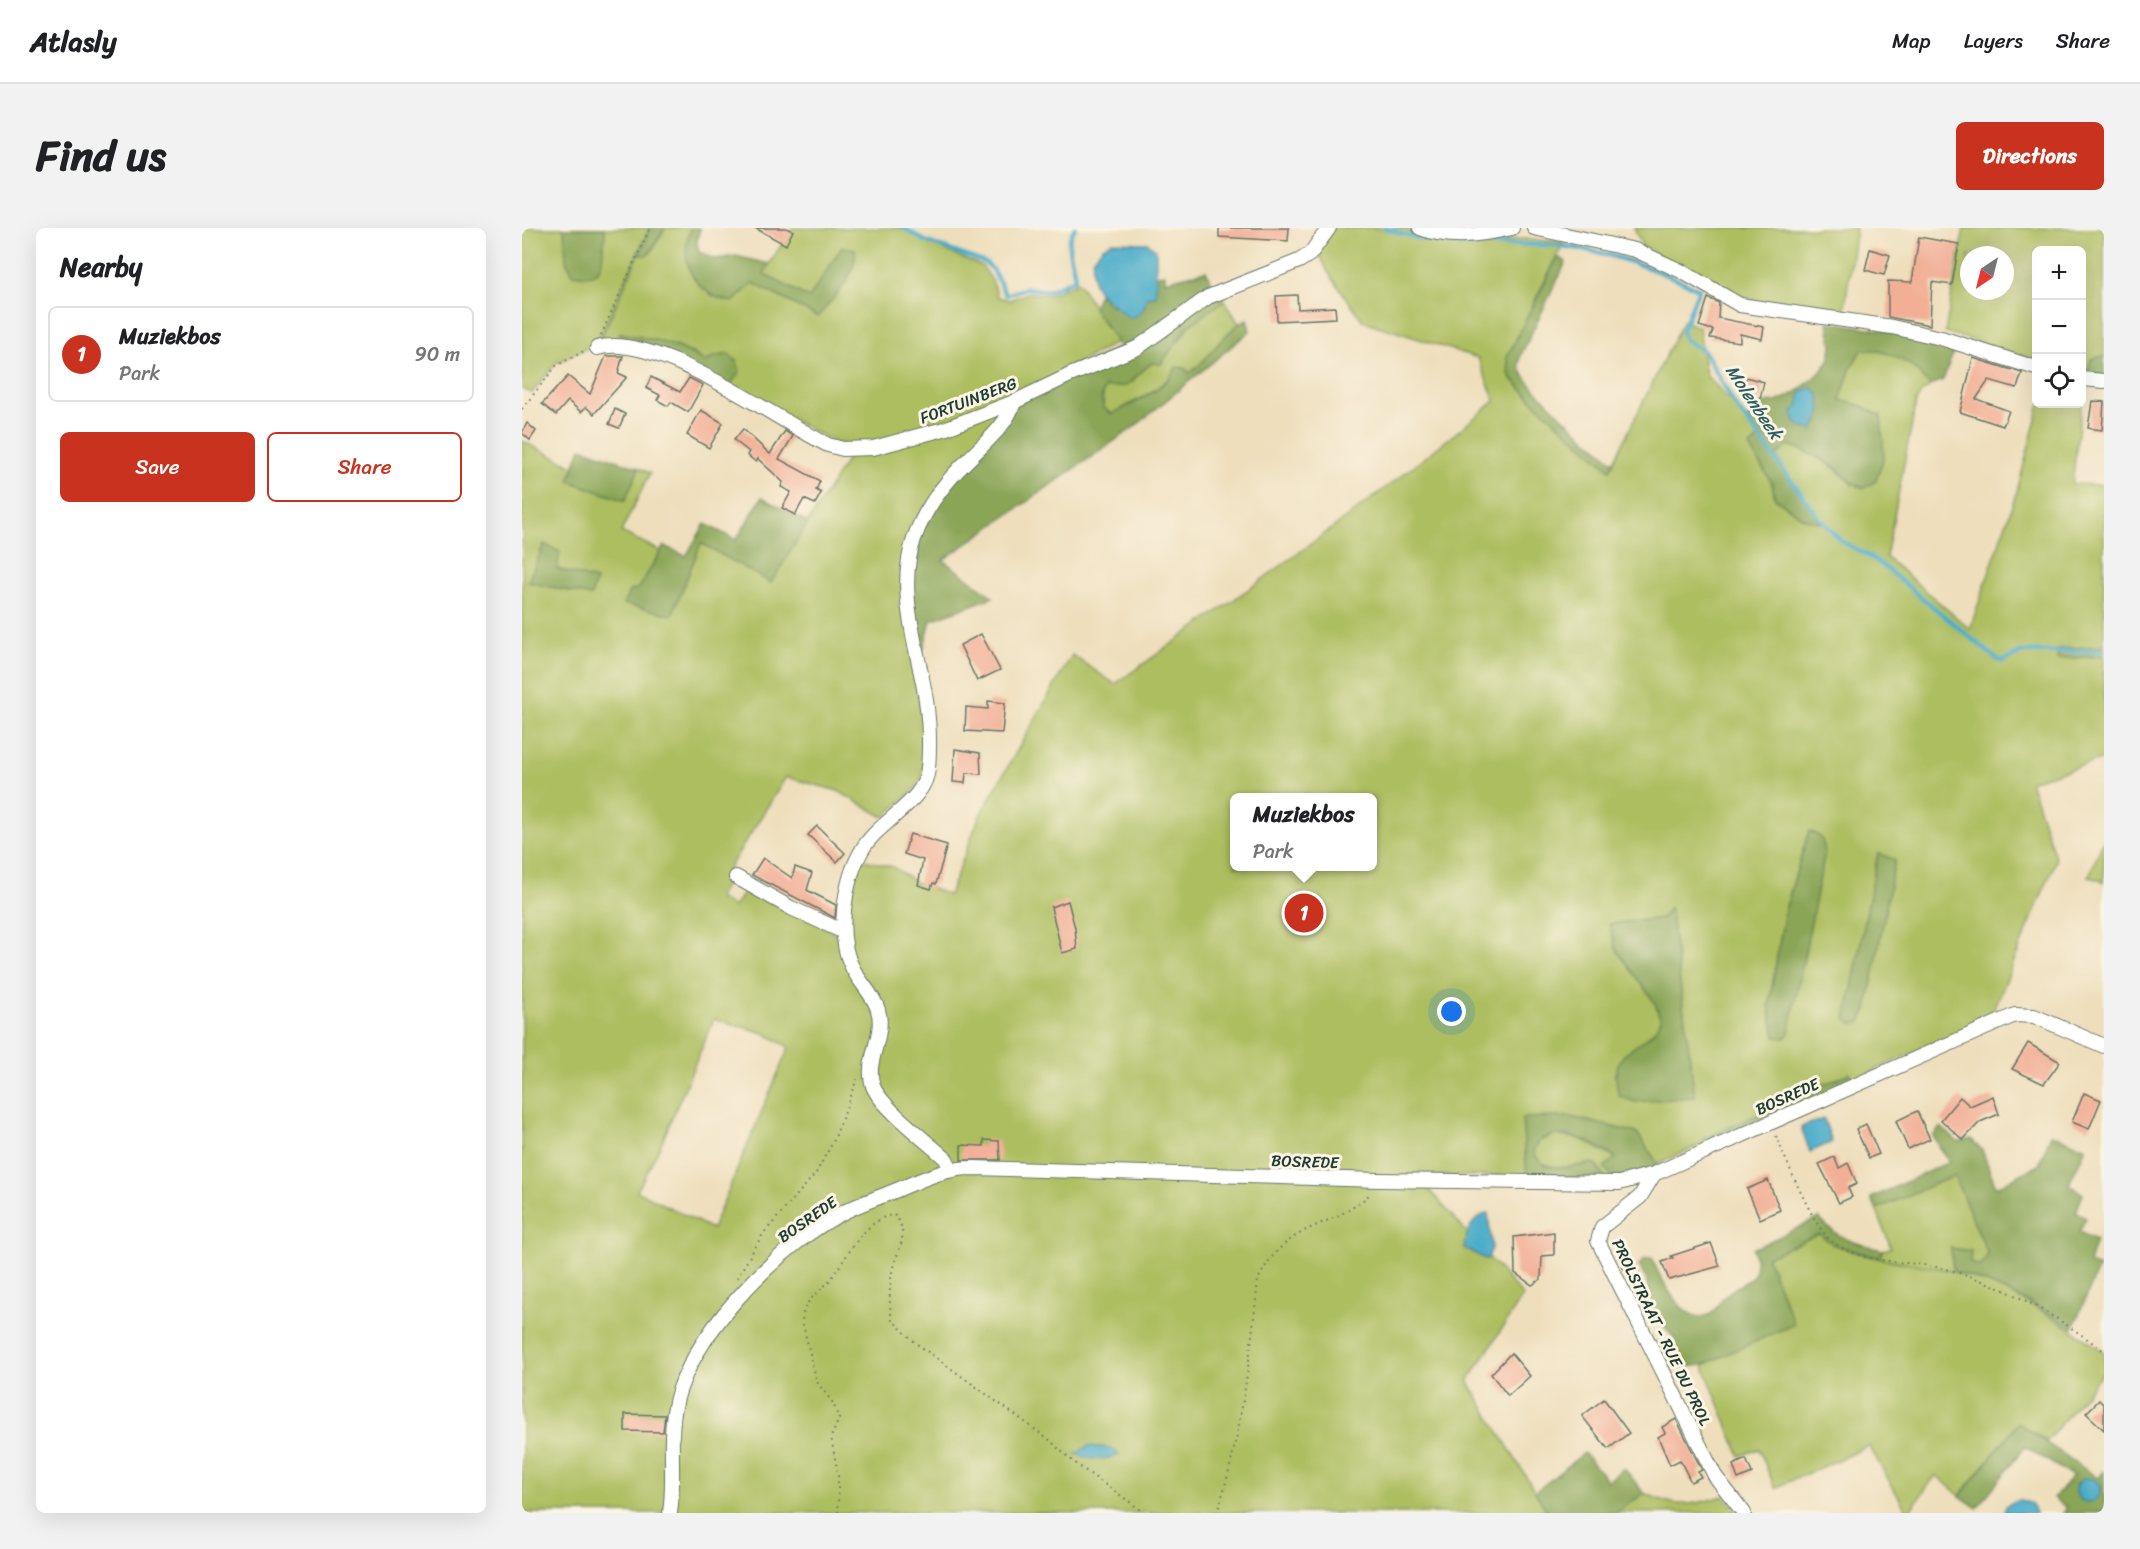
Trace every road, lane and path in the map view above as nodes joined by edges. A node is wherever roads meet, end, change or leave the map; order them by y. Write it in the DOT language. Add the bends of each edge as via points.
graph roads {
  1 [pos="650,228"];
  2 [pos="1329,228"];
  3 [pos="1420,228"];
  4 [pos="1512,228"];
  5 [pos="1534,228"];
  6 [pos="597,348"];
  7 [pos="2032,367"];
  8 [pos="2086,379"];
  9 [pos="2104,381"];
  10 [pos="1014,402"];
  11 [pos="522,409"];
  12 [pos="736,877"];
  13 [pos="842,931"];
  14 [pos="2104,1046"];
  15 [pos="858,1077"];
  16 [pos="1770,1121"];
  17 [pos="951,1168"];
  18 [pos="1654,1174"];
  19 [pos="1378,1180"];
  20 [pos="735,1282"];
  21 [pos="2104,1351"];
  22 [pos="670,1513"];
  23 [pos="838,1513"];
  24 [pos="1143,1513"];
  25 [pos="1217,1513"];
  26 [pos="1744,1513"];
  1 -- 6 [label="path"];
  2 -- 10 [label="street, FORTUINBERG" via="1310,254 1299,261 1208,297 1137,348"];
  3 -- 4 [label="street" via="1458,236"];
  5 -- 7 [label="street" via="1635,250 1682,271 1740,305 1915,332"];
  6 -- 10 [label="street, FORTUINBERG" via="633,348 666,357 809,435 843,449 873,448 916,438"];
  6 -- 11 [label="path" via="578,353 556,366"];
  8 -- 9 [label="street"];
  10 -- 13 [label="street" via="1008,418 940,492 914,538 908,587 926,702 928,771 919,793 861,851 851,876"];
  12 -- 13 [label="street"];
  13 -- 17 [label="street" via="850,964 879,1010 873,1087"];
  14 -- 16 [label="street, BOSREDE" via="2034,1016 2015,1015"];
  15 -- 20 [label="path" via="834,1140 816,1173 763,1234"];
  16 -- 18 [label="street, BOSREDE"];
  16 -- 21 [label="path" via="1792,1172 1831,1240 1864,1255 1944,1269 1986,1283 2050,1314"];
  17 -- 19 [label="street, BOSREDE"];
  17 -- 22 [label="street, BOSREDE" via="834,1217 760,1273 740,1294 695,1358 679,1392"];
  18 -- 19 [label="street, BOSREDE" via="1619,1183"];
  18 -- 26 [label="street, PROLSTRAAT - RUE DU PROL" via="1640,1197 1602,1227 1598,1241 1715,1476"];
  19 -- 25 [label="path" via="1367,1197 1280,1245 1263,1269 1258,1280 1231,1465"];
  23 -- 24 [label="path" via="838,1474 831,1437 839,1419 833,1402 817,1382 802,1311 861,1237 881,1219 894,1215 902,1223 903,1233 889,1292 892,1320 917,1344 1052,1441 1067,1458"];
}
